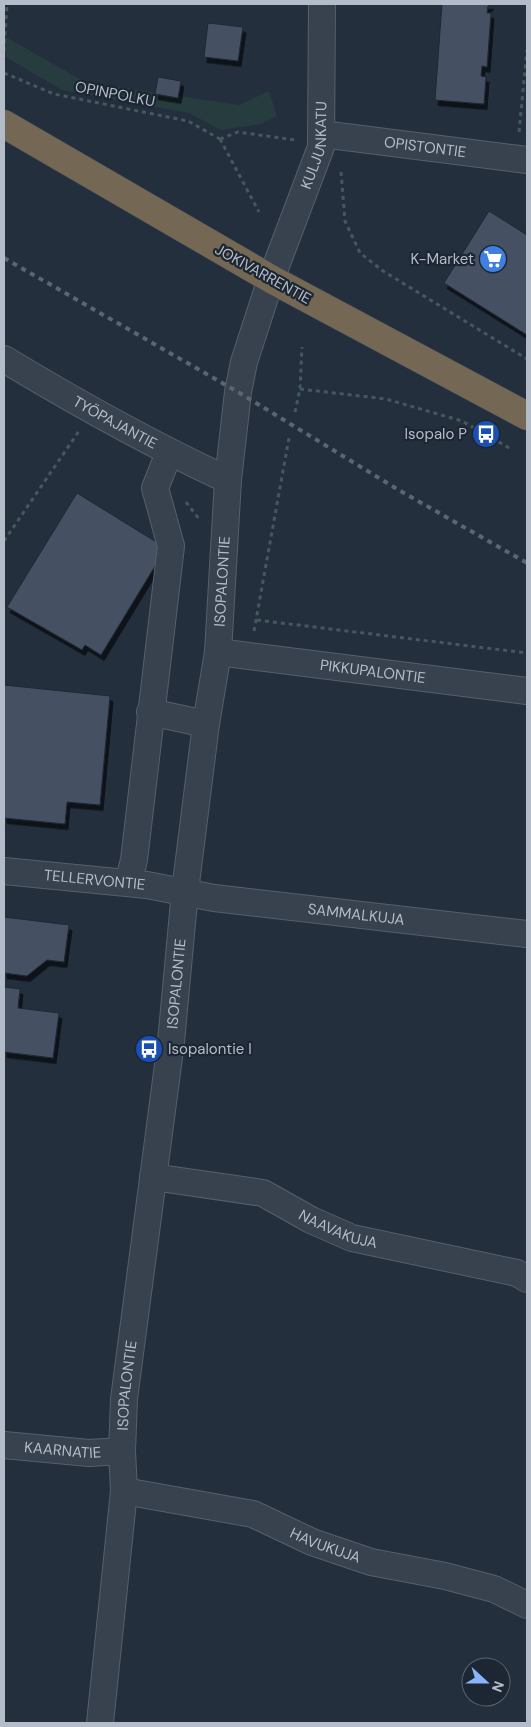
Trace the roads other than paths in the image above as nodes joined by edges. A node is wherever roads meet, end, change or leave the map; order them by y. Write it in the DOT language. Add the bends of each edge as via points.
graph roads {
  1 [pos="322,4"];
  2 [pos="4,124"];
  3 [pos="322,140"];
  4 [pos="522,159"];
  5 [pos="271,279"];
  6 [pos="4,359"];
  7 [pos="527,416"];
  8 [pos="169,453"];
  9 [pos="228,480"];
  10 [pos="218,652"];
  11 [pos="527,691"];
  12 [pos="150,712"];
  13 [pos="206,724"];
  14 [pos="4,872"];
  15 [pos="128,883"];
  16 [pos="185,891"];
  17 [pos="527,934"];
  18 [pos="152,1177"];
  19 [pos="527,1279"];
  20 [pos="4,1445"];
  21 [pos="122,1451"];
  22 [pos="124,1491"];
  23 [pos="527,1605"];
  24 [pos="100,1723"];
  1 -- 3 [label="street, KULJUNKATU"];
  2 -- 5 [label="highway, JOKIVARRENTIE"];
  3 -- 4 [label="street, OPISTONTIE"];
  3 -- 5 [label="street, KULJUNKATU"];
  5 -- 7 [label="highway, JOKIVARRENTIE"];
  5 -- 9 [label="street, ISOPALONTIE" via="244,362"];
  6 -- 8 [label="street, TYÖPAJANTIE"];
  8 -- 9 [label="street, TYÖPAJANTIE"];
  8 -- 12 [label="street" via="155,488 172,546"];
  9 -- 10 [label="street, ISOPALONTIE"];
  10 -- 11 [label="street, PIKKUPALONTIE"];
  10 -- 13 [label="street, ISOPALONTIE"];
  12 -- 13 [label="street"];
  12 -- 15 [label="street" via="134,860"];
  13 -- 16 [label="street, ISOPALONTIE"];
  14 -- 15 [label="street, TELLERVONTIE"];
  15 -- 16 [label="street, TELLERVONTIE"];
  16 -- 17 [label="street, SAMMALKUJA" via="214,898"];
  16 -- 18 [label="street, ISOPALONTIE" via="171,1042"];
  18 -- 19 [label="street, NAAVAKUJA" via="263,1194 352,1238 517,1273"];
  18 -- 21 [label="street, ISOPALONTIE" via="124,1399"];
  20 -- 21 [label="street, KAARNATIE" via="90,1453"];
  21 -- 22 [label="street, ISOPALONTIE"];
  22 -- 23 [label="street, HAVUKUJA" via="253,1514 312,1542 371,1562 494,1588"];
  22 -- 24 [label="street, ISOPALONTIE"];
}
